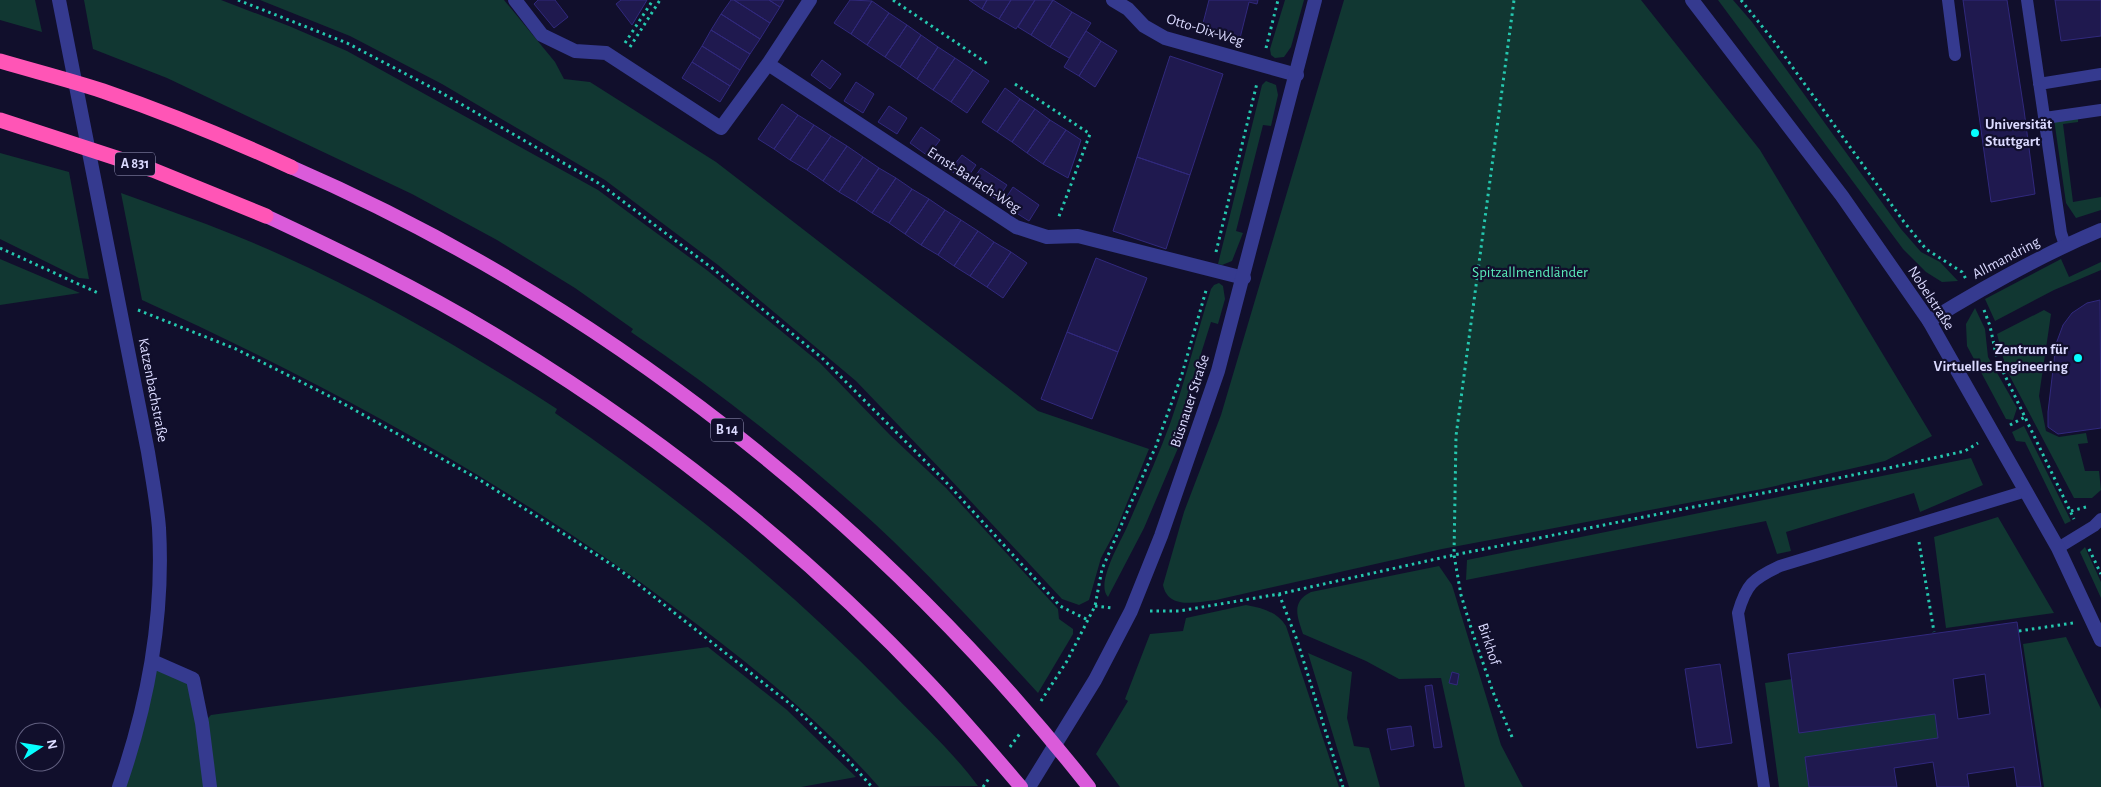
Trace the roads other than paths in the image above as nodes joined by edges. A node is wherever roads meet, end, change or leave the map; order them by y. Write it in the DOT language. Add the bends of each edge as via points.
graph roads {
  1 [pos="59,0"];
  2 [pos="515,0"];
  3 [pos="810,0"];
  4 [pos="1113,0"];
  5 [pos="1316,0"];
  6 [pos="1692,0"];
  7 [pos="1948,0"];
  8 [pos="2027,0"];
  9 [pos="1955,55"];
  10 [pos="0,61"];
  11 [pos="768,64"];
  12 [pos="2101,74"];
  13 [pos="1297,75"];
  14 [pos="2039,84"];
  15 [pos="2101,110"];
  16 [pos="2045,118"];
  17 [pos="0,120"];
  18 [pos="292,167"];
  19 [pos="266,216"];
  20 [pos="2101,230"];
  21 [pos="2065,245"];
  22 [pos="1244,278"];
  23 [pos="1929,321"];
  24 [pos="2026,491"];
  25 [pos="2101,519"];
  26 [pos="2058,548"];
  27 [pos="2101,640"];
  28 [pos="152,661"];
  29 [pos="119,787"];
  30 [pos="210,787"];
  31 [pos="1021,787"];
  32 [pos="1029,787"];
  33 [pos="1089,787"];
  34 [pos="1764,787"];
  1 -- 28 [label="street, Katzenbachstraße" via="120,304 159,527 159,604"];
  2 -- 11 [label="street" via="542,35 575,51 606,53 721,128"];
  3 -- 11 [label="street"];
  4 -- 13 [label="street, Otto-Dix-Weg" via="1128,8 1144,26 1165,38"];
  5 -- 13 [label="street, Büsnauer Straße"];
  6 -- 23 [label="street, Nobelstraße" via="1842,196"];
  7 -- 9 [label="lane"];
  8 -- 14 [label="lane"];
  10 -- 18 [label="highway" via="167,114"];
  11 -- 22 [label="street, Ernst-Barlach-Weg" via="1016,227 1047,237 1078,236"];
  12 -- 14 [label="lane"];
  13 -- 22 [label="street, Büsnauer Straße"];
  14 -- 16 [label="lane"];
  15 -- 16 [label="lane"];
  16 -- 21 [label="lane"];
  17 -- 19 [label="highway, A 831" via="153,170"];
  18 -- 33 [label="highway, B 14" via="345,190 507,277 615,346 724,427 818,504 970,649"];
  19 -- 31 [label="highway" via="380,270 491,332 568,381 685,464 796,555 864,617 932,686"];
  20 -- 21 [label="street, Allmandring"];
  21 -- 23 [label="street, Allmandring"];
  22 -- 32 [label="street, Büsnauer Straße" via="1200,425 1131,610 1095,680"];
  23 -- 24 [label="street, Nobelstraße"];
  24 -- 26 [label="street, Nobelstraße"];
  24 -- 34 [label="lane" via="1780,566 1762,574 1744,591 1738,614"];
  25 -- 26 [label="lane"];
  26 -- 27 [label="street, Nobelstraße"];
  28 -- 29 [label="street, Katzenbachstraße" via="135,742"];
  28 -- 30 [label="street" via="193,679"];
}
